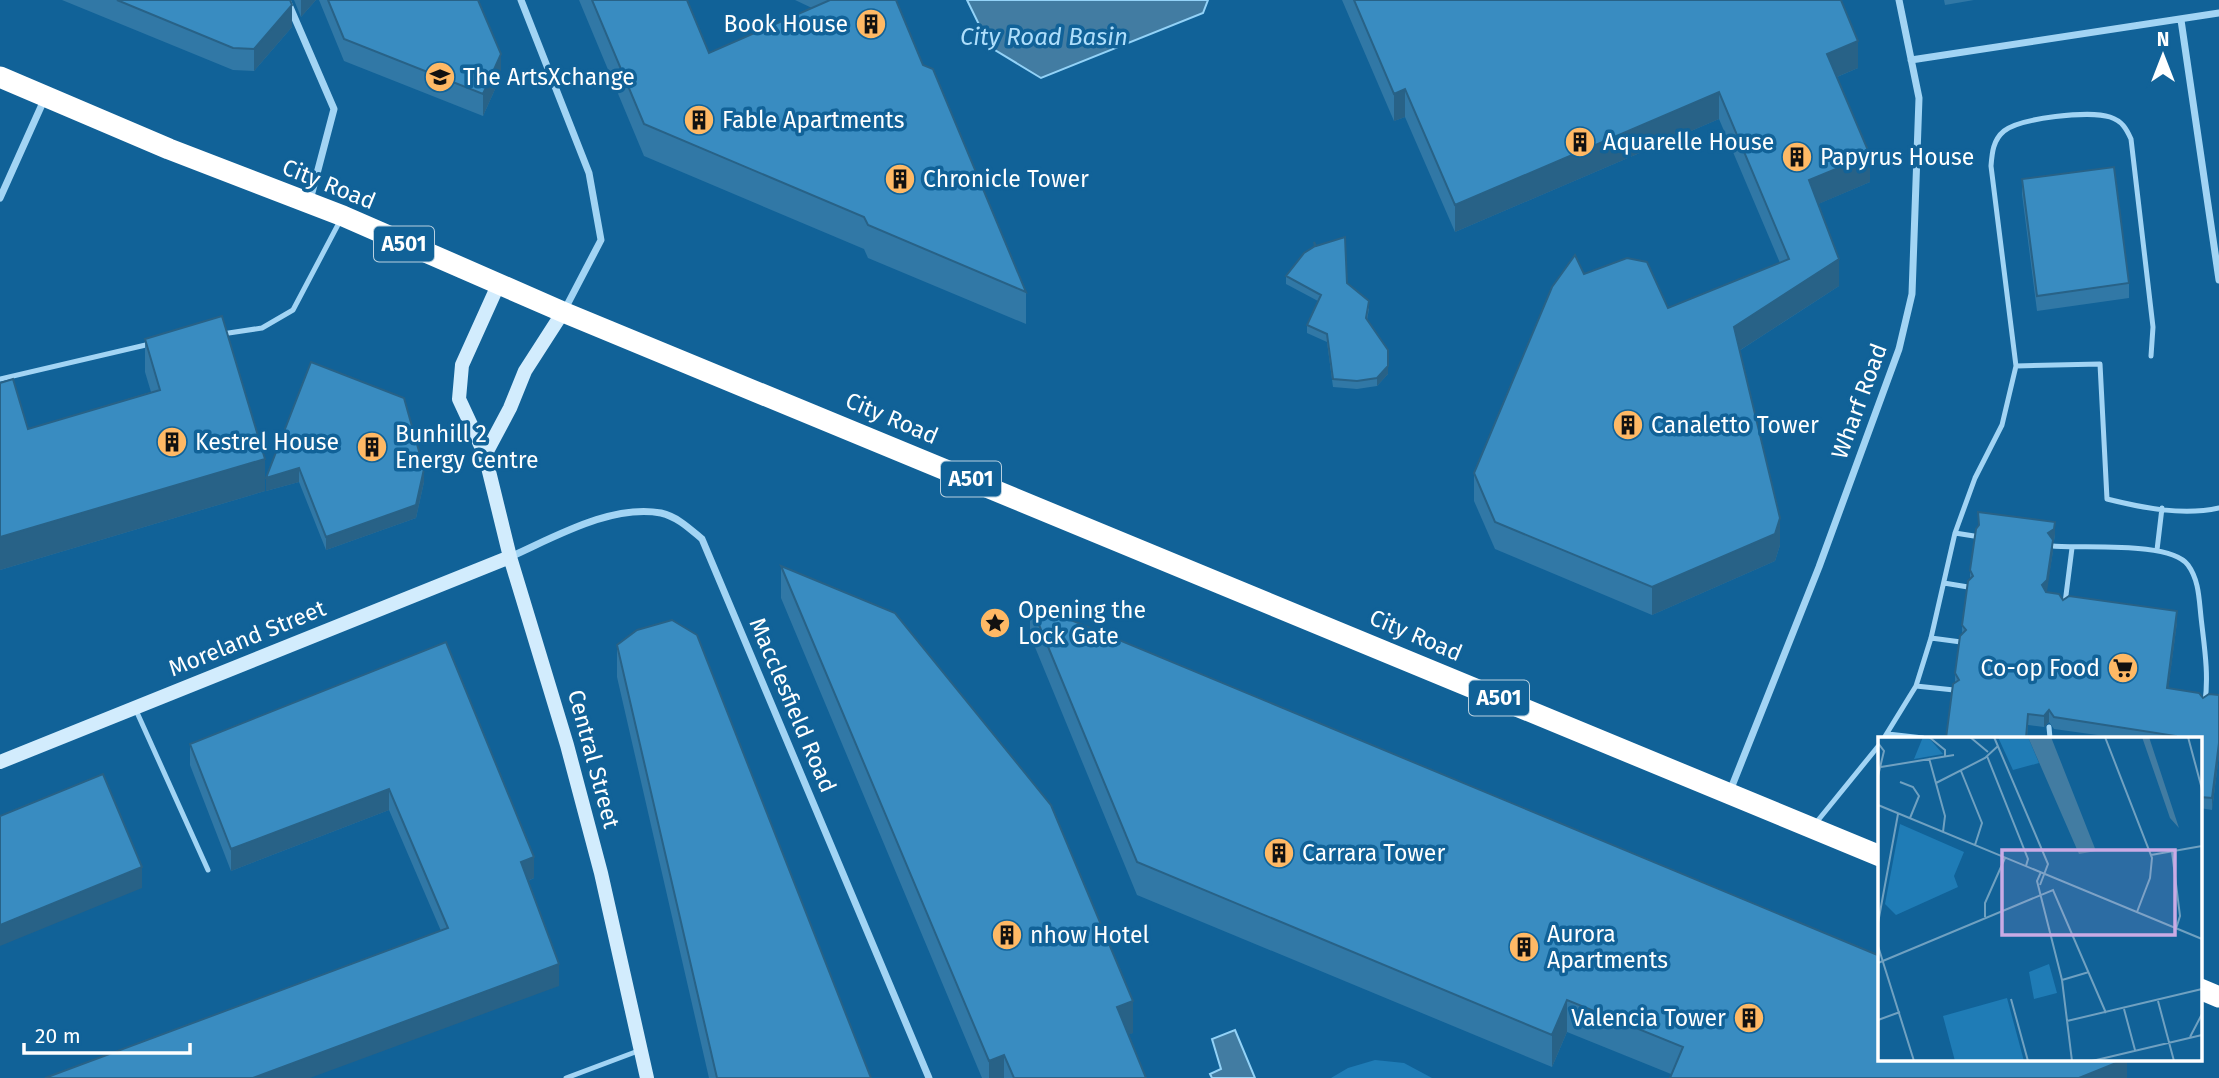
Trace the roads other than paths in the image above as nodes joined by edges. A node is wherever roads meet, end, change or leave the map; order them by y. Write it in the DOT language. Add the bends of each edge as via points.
graph roads {
  1 [pos="287,0"];
  2 [pos="521,0"];
  3 [pos="1899,0"];
  4 [pos="2219,13"];
  5 [pos="2181,20"];
  6 [pos="1911,60"];
  7 [pos="0,77"];
  8 [pos="47,96"];
  9 [pos="0,198"];
  10 [pos="309,202"];
  11 [pos="343,216"];
  12 [pos="2219,280"];
  13 [pos="499,284"];
  14 [pos="563,312"];
  15 [pos="217,335"];
  16 [pos="159,342"];
  17 [pos="2151,356"];
  18 [pos="2015,366"];
  19 [pos="0,379"];
  20 [pos="485,455"];
  21 [pos="2162,508"];
  22 [pos="2219,508"];
  23 [pos="1955,533"];
  24 [pos="1974,536"];
  25 [pos="2053,546"];
  26 [pos="2072,548"];
  27 [pos="2157,550"];
  28 [pos="510,557"];
  29 [pos="1944,583"];
  30 [pos="1968,587"];
  31 [pos="2056,599"];
  32 [pos="1931,638"];
  33 [pos="1961,642"];
  34 [pos="1916,686"];
  35 [pos="1954,690"];
  36 [pos="2204,705"];
  37 [pos="135,708"];
  38 [pos="2049,727"];
  39 [pos="1886,736"];
  40 [pos="1904,737"];
  41 [pos="2050,737"];
  42 [pos="1878,746"];
  43 [pos="0,762"];
  44 [pos="1729,794"];
  45 [pos="1811,829"];
  46 [pos="1878,855"];
  47 [pos="208,870"];
  48 [pos="2202,990"];
  49 [pos="2219,998"];
  50 [pos="641,1050"];
  51 [pos="566,1078"];
  52 [pos="647,1078"];
  53 [pos="929,1078"];
  1 -- 10 [label="street" via="334,109"];
  2 -- 14 [label="street" via="589,173 601,240"];
  3 -- 6 [label="street, Wharf Road"];
  4 -- 5 [label="street"];
  5 -- 6 [label="street"];
  5 -- 12 [label="street"];
  6 -- 44 [label="street, Wharf Road" via="1919,99 1912,294 1899,349"];
  7 -- 8 [label="highway, City Road / A501"];
  8 -- 9 [label="street"];
  8 -- 10 [label="highway, City Road / A501"];
  10 -- 11 [label="highway, City Road / A501"];
  11 -- 13 [label="highway, City Road / A501"];
  11 -- 15 [label="lane" via="293,310 262,328"];
  13 -- 14 [label="highway, City Road / A501"];
  13 -- 20 [label="street, Central Street" via="461,365 459,398"];
  14 -- 20 [label="street" via="525,371"];
  14 -- 44 [label="highway, City Road / A501"];
  16 -- 19 [label="lane"];
  17 -- 18 [label="lane" via="2153,327 2132,139 2123,123 2088,113 2015,123 2001,132 1993,147"];
  18 -- 21 [label="lane" via="2101,363 2107,499"];
  18 -- 23 [label="lane" via="2002,425 1975,478"];
  20 -- 28 [label="street, Central Street"];
  21 -- 22 [label="lane" via="2187,512"];
  21 -- 27 [label="lane"];
  23 -- 24 [label="lane"];
  23 -- 29 [label="lane"];
  25 -- 26 [label="lane"];
  26 -- 27 [label="lane"];
  26 -- 31 [label="lane" via="2065,603"];
  27 -- 36 [label="lane" via="2188,564 2197,582 2208,680"];
  28 -- 37 [label="street, Moreland Street"];
  28 -- 50 [label="street, Central Street" via="601,873"];
  28 -- 53 [label="street, Macclesfield Road" via="578,527 630,512 662,514 682,522 702,539"];
  29 -- 30 [label="lane"];
  29 -- 32 [label="lane"];
  32 -- 33 [label="lane"];
  32 -- 34 [label="lane"];
  34 -- 35 [label="lane"];
  34 -- 39 [label="lane"];
  37 -- 43 [label="street, Moreland Street"];
  37 -- 47 [label="lane"];
  38 -- 41 [label="lane"];
  39 -- 40 [label="lane"];
  42 -- 45 [label="lane"];
  44 -- 45 [label="highway, City Road / A501"];
  45 -- 46 [label="highway, City Road / A501"];
  48 -- 49 [label="highway"];
  50 -- 51 [label="lane"];
  50 -- 52 [label="street, Central Street"];
}
